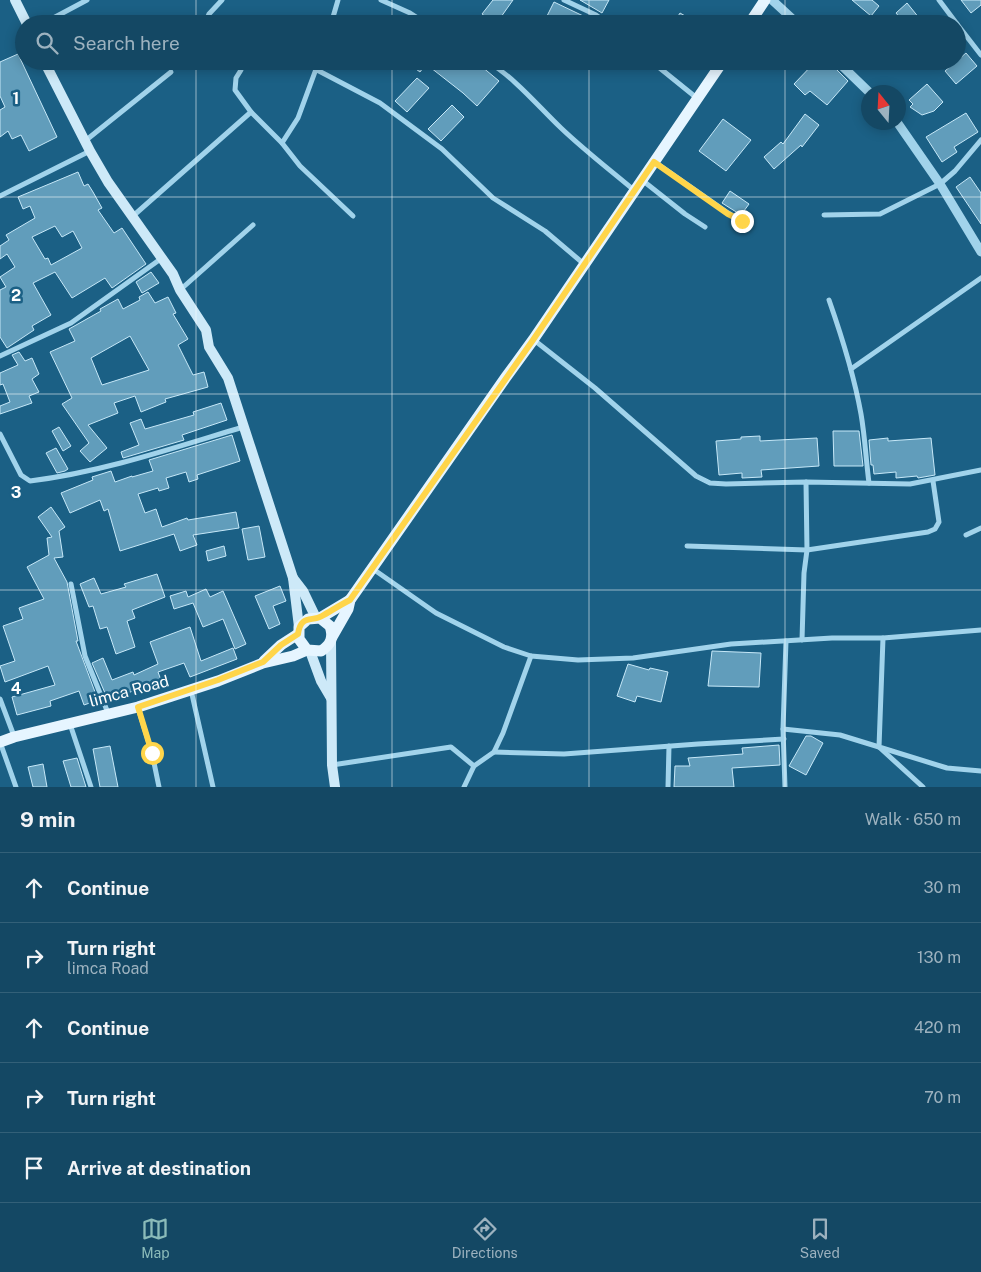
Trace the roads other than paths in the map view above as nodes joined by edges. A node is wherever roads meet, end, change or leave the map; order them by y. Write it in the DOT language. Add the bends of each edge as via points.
graph roads {
  1 [pos="15,0"];
  2 [pos="87,0"];
  3 [pos="222,0"];
  4 [pos="338,0"];
  5 [pos="381,0"];
  6 [pos="564,0"];
  7 [pos="765,0"];
  8 [pos="772,0"];
  9 [pos="938,0"];
  10 [pos="22,15"];
  11 [pos="59,15"];
  12 [pos="209,15"];
  13 [pos="334,15"];
  14 [pos="413,15"];
  15 [pos="594,15"];
  16 [pos="755,15"];
  17 [pos="788,15"];
  18 [pos="950,15"];
  19 [pos="966,36"];
  20 [pos="981,55"];
  21 [pos="49,70"];
  22 [pos="241,70"];
  23 [pos="317,70"];
  24 [pos="500,70"];
  25 [pos="662,70"];
  26 [pos="717,70"];
  27 [pos="846,70"];
  28 [pos="172,72"];
  29 [pos="862,85"];
  30 [pos="698,99"];
  31 [pos="251,112"];
  32 [pos="903,130"];
  33 [pos="981,140"];
  34 [pos="85,141"];
  35 [pos="282,143"];
  36 [pos="90,151"];
  37 [pos="654,162"];
  38 [pos="642,180"];
  39 [pos="940,184"];
  40 [pos="635,191"];
  41 [pos="0,196"];
  42 [pos="824,215"];
  43 [pos="133,216"];
  44 [pos="353,216"];
  45 [pos="750,221"];
  46 [pos="253,225"];
  47 [pos="705,227"];
  48 [pos="981,252"];
  49 [pos="162,258"];
  50 [pos="584,264"];
  51 [pos="981,278"];
  52 [pos="180,290"];
  53 [pos="829,300"];
  54 [pos="533,340"];
  55 [pos="0,356"];
  56 [pos="851,369"];
  57 [pos="243,427"];
  58 [pos="0,434"];
  59 [pos="981,470"];
  60 [pos="933,481"];
  61 [pos="806,482"];
  62 [pos="869,483"];
  63 [pos="981,528"];
  64 [pos="966,535"];
  65 [pos="687,546"];
  66 [pos="807,550"];
  67 [pos="373,569"];
  68 [pos="293,578"];
  69 [pos="71,584"];
  70 [pos="350,600"];
  71 [pos="318,618"];
  72 [pos="299,630"];
  73 [pos="981,630"];
  74 [pos="883,638"];
  75 [pos="332,639"];
  76 [pos="786,640"];
  77 [pos="802,640"];
  78 [pos="309,651"];
  79 [pos="531,656"];
  80 [pos="263,662"];
  81 [pos="191,690"];
  82 [pos="0,699"];
  83 [pos="332,700"];
  84 [pos="138,707"];
  85 [pos="108,714"];
  86 [pos="70,723"];
  87 [pos="783,729"];
  88 [pos="14,737"];
  89 [pos="784,739"];
  90 [pos="0,742"];
  91 [pos="669,746"];
  92 [pos="879,747"];
  93 [pos="494,752"];
  94 [pos="332,765"];
  95 [pos="474,766"];
  96 [pos="981,771"];
  97 [pos="16,787"];
  98 [pos="91,787"];
  99 [pos="159,787"];
  100 [pos="213,787"];
  101 [pos="335,787"];
  102 [pos="464,787"];
  103 [pos="668,787"];
  104 [pos="785,787"];
  105 [pos="923,787"];
  1 -- 10 [label="main road"];
  2 -- 11 [label="street"];
  3 -- 12 [label="street"];
  4 -- 13 [label="street"];
  5 -- 14 [label="street"];
  6 -- 15 [label="street"];
  7 -- 16 [label="main road"];
  8 -- 17 [label="street"];
  9 -- 18 [label="street"];
  19 -- 20 [label="street"];
  21 -- 34 [label="main road"];
  22 -- 31 [label="street" via="234,90"];
  23 -- 35 [label="street" via="298,118"];
  23 -- 50 [label="street" via="380,102 442,149 493,198 545,231"];
  24 -- 40 [label="street" via="562,129"];
  25 -- 30 [label="street"];
  26 -- 30 [label="main road"];
  27 -- 29 [label="street"];
  28 -- 34 [label="street"];
  30 -- 37 [label="main road"];
  31 -- 35 [label="street"];
  31 -- 43 [label="street"];
  32 -- 39 [label="street"];
  33 -- 39 [label="street" via="956,171"];
  34 -- 36 [label="main road"];
  35 -- 44 [label="street" via="300,166"];
  36 -- 41 [label="street"];
  36 -- 43 [label="main road"];
  37 -- 38 [label="main road"];
  37 -- 45 [label="street" via="728,214"];
  38 -- 40 [label="main road"];
  38 -- 47 [label="street"];
  39 -- 42 [label="street" via="880,214"];
  39 -- 48 [label="street"];
  40 -- 50 [label="main road"];
  43 -- 49 [label="main road"];
  46 -- 52 [label="street"];
  49 -- 52 [label="main road"];
  49 -- 55 [label="street" via="70,323"];
  50 -- 54 [label="main road"];
  51 -- 56 [label="street"];
  52 -- 57 [label="main road" via="206,330 209,346 228,378"];
  53 -- 56 [label="street"];
  54 -- 61 [label="street" via="602,394 696,476 726,484"];
  54 -- 67 [label="main road"];
  56 -- 62 [label="street" via="861,415"];
  57 -- 58 [label="street" via="123,464 30,480 21,475"];
  57 -- 68 [label="main road"];
  59 -- 60 [label="street"];
  60 -- 62 [label="street"];
  60 -- 66 [label="street" via="939,522 935,529"];
  61 -- 62 [label="street"];
  61 -- 66 [label="street"];
  63 -- 64 [label="street"];
  65 -- 66 [label="street"];
  66 -- 77 [label="street"];
  67 -- 70 [label="main road"];
  67 -- 79 [label="street" via="436,613 504,647"];
  68 -- 71 [label="main road"];
  68 -- 72 [label="main road"];
  69 -- 85 [label="street" via="85,656"];
  70 -- 71 [label="main road"];
  70 -- 75 [label="main road"];
  71 -- 72 [label="main road" via="308,619"];
  71 -- 75 [label="main road" via="330,626"];
  72 -- 78 [label="main road" via="299,639"];
  72 -- 80 [label="main road, limca Road"];
  73 -- 74 [label="street"];
  74 -- 77 [label="street"];
  74 -- 92 [label="street"];
  75 -- 78 [label="main road" via="321,651"];
  75 -- 83 [label="main road"];
  76 -- 77 [label="street"];
  76 -- 79 [label="street" via="626,658 578,660"];
  76 -- 87 [label="street"];
  78 -- 80 [label="main road, limca Road"];
  78 -- 83 [label="main road"];
  79 -- 93 [label="street"];
  80 -- 81 [label="main road, limca Road"];
  81 -- 84 [label="main road, limca Road"];
  81 -- 100 [label="street"];
  82 -- 88 [label="street"];
  83 -- 94 [label="main road"];
  84 -- 85 [label="main road, limca Road"];
  84 -- 99 [label="street"];
  85 -- 86 [label="main road, limca Road"];
  86 -- 88 [label="main road, limca Road"];
  86 -- 98 [label="street"];
  87 -- 89 [label="street"];
  87 -- 92 [label="street" via="840,735"];
  88 -- 90 [label="main road, limca Road"];
  89 -- 91 [label="street"];
  89 -- 104 [label="street"];
  90 -- 97 [label="street"];
  91 -- 93 [label="street" via="564,754"];
  91 -- 103 [label="street"];
  92 -- 96 [label="street" via="947,768"];
  92 -- 105 [label="street"];
  93 -- 95 [label="street"];
  94 -- 95 [label="street" via="450,747"];
  94 -- 101 [label="main road"];
  95 -- 102 [label="street"];
}
